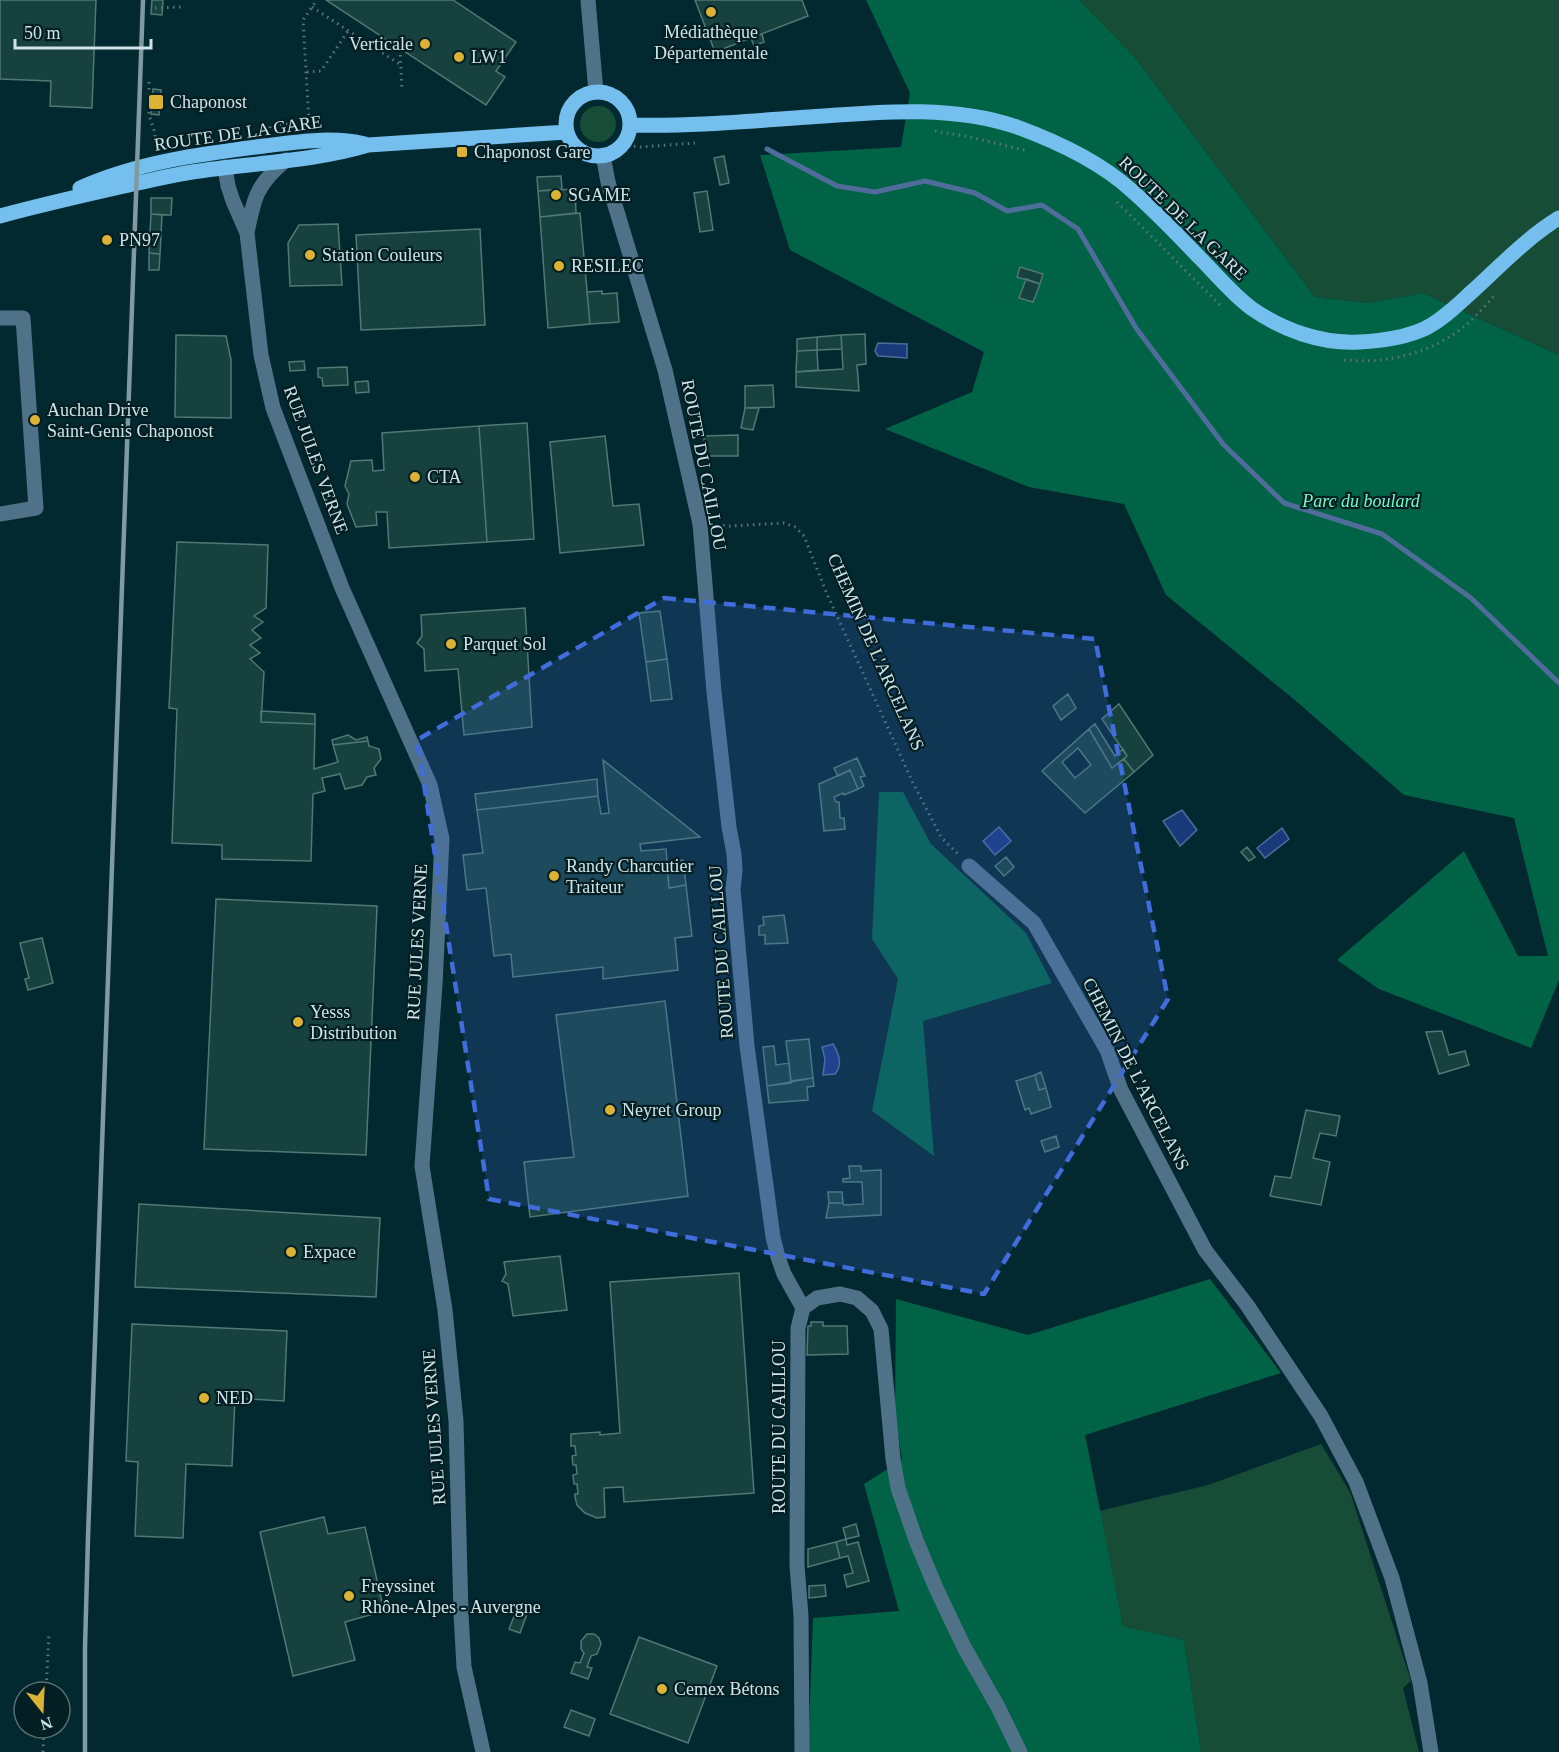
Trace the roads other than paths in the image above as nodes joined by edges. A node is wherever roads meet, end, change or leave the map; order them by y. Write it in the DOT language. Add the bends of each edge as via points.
graph roads {
  1 [pos="588,0"];
  2 [pos="596,92"];
  3 [pos="630,125"];
  4 [pos="567,132"];
  5 [pos="368,145"];
  6 [pos="603,155"];
  7 [pos="286,160"];
  8 [pos="225,167"];
  9 [pos="48,203"];
  10 [pos="0,216"];
  11 [pos="1559,218"];
  12 [pos="247,233"];
  13 [pos="0,318"];
  14 [pos="0,514"];
  15 [pos="969,866"];
  16 [pos="803,1308"];
  17 [pos="483,1752"];
  18 [pos="802,1752"];
  19 [pos="1020,1752"];
  20 [pos="1431,1752"];
  1 -- 2 [label="street"];
  2 -- 3 [label="main road" via="616,97 629,115"];
  2 -- 4 [label="main road" via="586,94 571,106"];
  3 -- 6 [label="main road" via="622,145"];
  3 -- 11 [label="main road, ROUTE DE LA GARE" via="925,112 1014,126 1053,141 1101,167 1130,189 1250,307 1282,326 1331,341 1379,342 1424,328 1446,315 1526,242"];
  4 -- 5 [label="main road, ROUTE DE LA GARE"];
  4 -- 6 [label="main road" via="577,148 594,156"];
  5 -- 7 [label="main road, ROUTE DE LA GARE"];
  5 -- 9 [label="main road, ROUTE DE LA GARE" via="336,139 189,156 105,178"];
  6 -- 16 [label="street, ROUTE DU CAILLOU" via="665,370 700,524 714,692 734,854 747,1047 773,1237 791,1289"];
  7 -- 8 [label="main road, ROUTE DE LA GARE"];
  7 -- 12 [label="street" via="266,178 254,197"];
  8 -- 9 [label="main road, ROUTE DE LA GARE"];
  8 -- 12 [label="street, RUE JULES VERNE" via="228,186"];
  9 -- 10 [label="main road, ROUTE DE LA GARE"];
  12 -- 17 [label="street, RUE JULES VERNE" via="261,355 273,408 342,588 430,785 442,839 422,1166 445,1310 456,1421 464,1667"];
  13 -- 14 [label="street" via="23,318 36,508"];
  15 -- 20 [label="street, CHEMIN DE L'ARCELANS" via="1034,923 1107,1050 1122,1089 1205,1250 1321,1416 1356,1482 1392,1578 1420,1683"];
  16 -- 18 [label="street, ROUTE DU CAILLOU" via="798,1328 797,1565"];
  16 -- 19 [label="street" via="817,1298 840,1294 857,1298 872,1311 881,1329 898,1488 936,1588"];
}
